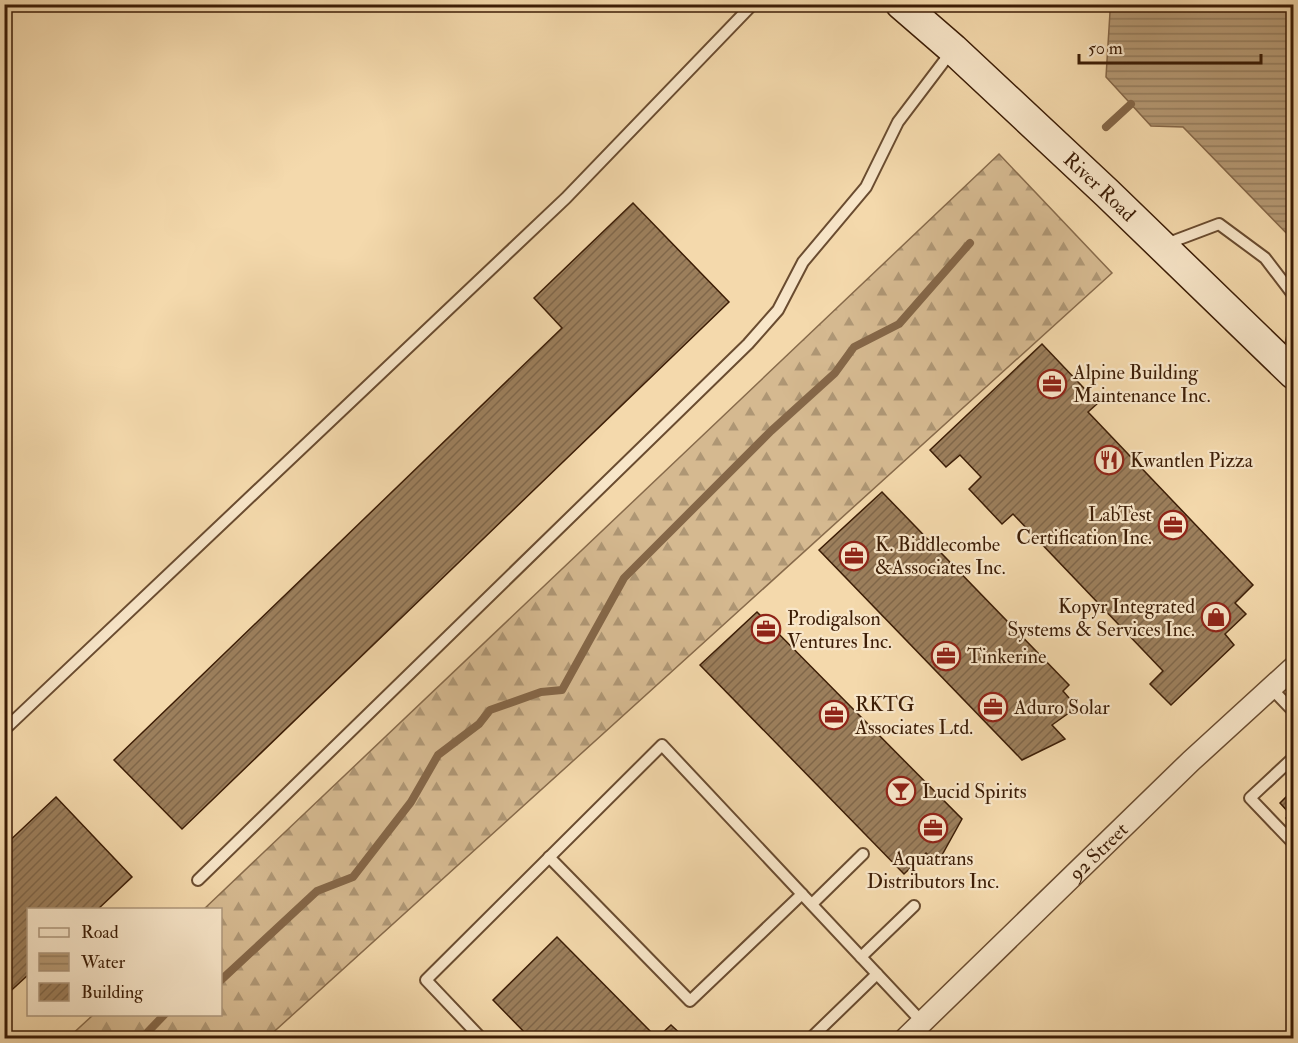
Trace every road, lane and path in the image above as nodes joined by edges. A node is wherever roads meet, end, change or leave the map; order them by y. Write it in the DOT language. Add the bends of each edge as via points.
graph roads {
  1 [pos="753,4"];
  2 [pos="901,4"];
  3 [pos="954,49"];
  4 [pos="1161,246"];
  5 [pos="1293,296"];
  6 [pos="1293,332"];
  7 [pos="1290,370"];
  8 [pos="1293,667"];
  9 [pos="1271,688"];
  10 [pos="1293,712"];
  11 [pos="4,730"];
  12 [pos="1293,758"];
  13 [pos="1293,844"];
  14 [pos="863,854"];
  15 [pos="549,857"];
  16 [pos="198,880"];
  17 [pos="802,894"];
  18 [pos="812,904"];
  19 [pos="914,906"];
  20 [pos="861,957"];
  21 [pos="877,974"];
  22 [pos="923,1023"];
  23 [pos="481,1038"];
  24 [pos="811,1038"];
  25 [pos="906,1038"];
  1 -- 11 [label="lane" via="566,198"];
  2 -- 3 [label="main road, River Road"];
  3 -- 4 [label="main road, River Road"];
  3 -- 16 [label="lane" via="898,122 866,187 803,262 778,310 748,344"];
  4 -- 5 [label="lane" via="1219,224 1265,258"];
  4 -- 7 [label="main road, River Road"];
  6 -- 7 [label="lane"];
  8 -- 9 [label="street, 92 Street"];
  9 -- 10 [label="lane"];
  9 -- 22 [label="street, 92 Street"];
  12 -- 13 [label="lane" via="1250,798"];
  14 -- 18 [label="lane"];
  15 -- 17 [label="lane" via="690,1001"];
  15 -- 17 [label="lane" via="662,745"];
  15 -- 23 [label="lane" via="426,980"];
  17 -- 18 [label="lane"];
  18 -- 20 [label="lane"];
  19 -- 20 [label="lane"];
  20 -- 21 [label="lane"];
  21 -- 22 [label="lane"];
  21 -- 24 [label="lane"];
  22 -- 25 [label="street, 92 Street"];
}
